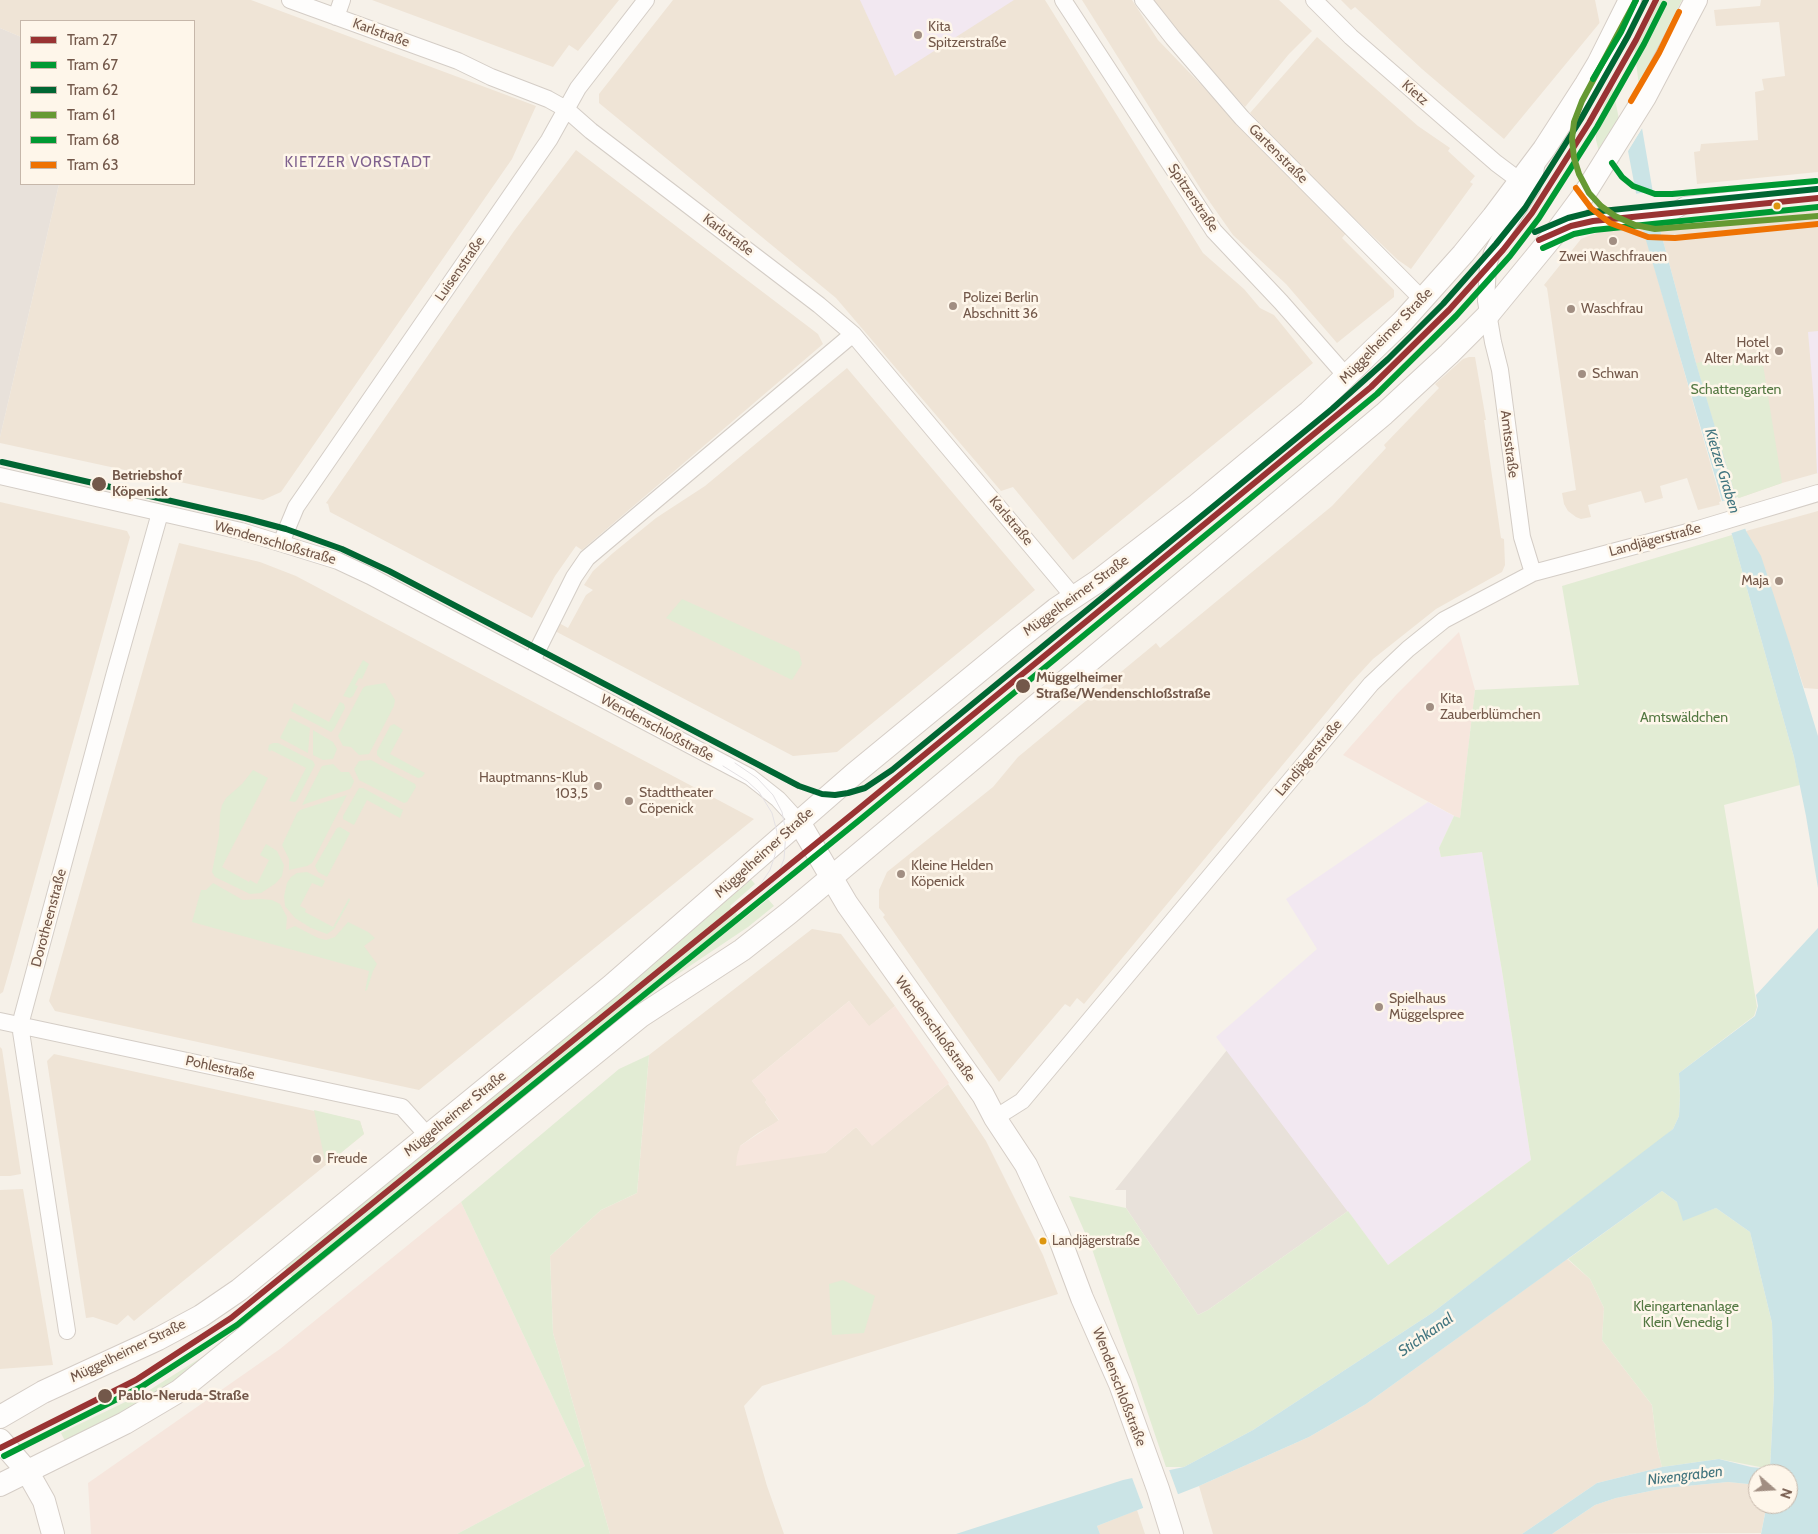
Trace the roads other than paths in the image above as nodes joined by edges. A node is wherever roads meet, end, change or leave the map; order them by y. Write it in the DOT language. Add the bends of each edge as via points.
graph roads {
  1 [pos="290,0"];
  2 [pos="342,0"];
  3 [pos="646,0"];
  4 [pos="1063,0"];
  5 [pos="1143,0"];
  6 [pos="1314,0"];
  7 [pos="1696,0"];
  8 [pos="1630,2"];
  9 [pos="336,17"];
  10 [pos="566,110"];
  11 [pos="1538,158"];
  12 [pos="1520,181"];
  13 [pos="1818,191"];
  14 [pos="1557,231"];
  15 [pos="1423,300"];
  16 [pos="1488,314"];
  17 [pos="854,334"];
  18 [pos="1346,377"];
  19 [pos="0,476"];
  20 [pos="1818,493"];
  21 [pos="160,513"];
  22 [pos="281,543"];
  23 [pos="1533,573"];
  24 [pos="1073,596"];
  25 [pos="532,661"];
  26 [pos="799,822"];
  27 [pos="832,877"];
  28 [pos="0,1021"];
  29 [pos="20,1025"];
  30 [pos="996,1118"];
  31 [pos="428,1136"];
  32 [pos="67,1331"];
  33 [pos="0,1417"];
  34 [pos="0,1440"];
  35 [pos="27,1471"];
  36 [pos="0,1485"];
  37 [pos="53,1534"];
  38 [pos="1172,1534"];
  1 -- 9 [label="street, Karlstraße"];
  2 -- 9 [label="street"];
  3 -- 10 [label="street, Luisenstraße" via="578,88"];
  4 -- 18 [label="street, Spitzerstraße" via="1214,231"];
  5 -- 15 [label="street, Gartenstraße" via="1242,118"];
  6 -- 12 [label="street, Kietz" via="1351,37"];
  7 -- 14 [label="main road" via="1645,97 1585,193"];
  8 -- 11 [label="main road, Müggelheimer Straße" via="1598,64"];
  9 -- 10 [label="street, Karlstraße" via="458,61 548,98"];
  10 -- 17 [label="street, Karlstraße"];
  10 -- 22 [label="street, Luisenstraße" via="549,140 296,507"];
  11 -- 12 [label="main road, Müggelheimer Straße"];
  11 -- 16 [label="street, Müggelheimer Straße" via="1532,188 1492,254 1487,284"];
  12 -- 15 [label="main road, Müggelheimer Straße"];
  13 -- 14 [label="street" via="1686,204 1671,214 1592,220"];
  14 -- 16 [label="main road"];
  15 -- 18 [label="main road, Müggelheimer Straße"];
  16 -- 23 [label="street, Amtsstraße" via="1500,370 1522,537"];
  16 -- 27 [label="main road" via="1384,414"];
  17 -- 24 [label="street, Karlstraße"];
  17 -- 25 [label="street" via="587,558 574,577"];
  18 -- 24 [label="main road, Müggelheimer Straße" via="1197,505 1098,581"];
  19 -- 21 [label="street, Wendenschloßstraße"];
  20 -- 23 [label="street, Landjägerstraße"];
  21 -- 22 [label="street, Wendenschloßstraße"];
  21 -- 29 [label="street, Dorotheenstraße"];
  22 -- 25 [label="street, Wendenschloßstraße" via="338,561 370,576"];
  23 -- 30 [label="street, Landjägerstraße" via="1444,620 1408,648 1371,684 1022,1101"];
  24 -- 26 [label="main road, Müggelheimer Straße"];
  25 -- 26 [label="street, Wendenschloßstraße" via="750,777 778,799"];
  26 -- 27 [label="main road, Wendenschloßstraße"];
  26 -- 31 [label="main road, Müggelheimer Straße" via="612,986"];
  27 -- 30 [label="main road, Wendenschloßstraße" via="847,904 962,1064"];
  27 -- 35 [label="main road" via="742,950 641,1016 179,1391 125,1423"];
  28 -- 29 [label="street, Pohlestraße"];
  29 -- 31 [label="street, Pohlestraße" via="402,1107"];
  29 -- 32 [label="street, Dorotheenstraße"];
  30 -- 38 [label="main road, Wendenschloßstraße" via="1026,1165 1058,1234 1120,1384"];
  31 -- 33 [label="main road, Müggelheimer Straße" via="221,1303 158,1339 38,1394"];
  34 -- 35 [label="main road"];
  35 -- 36 [label="main road"];
  35 -- 37 [label="main road" via="44,1501"];
}
